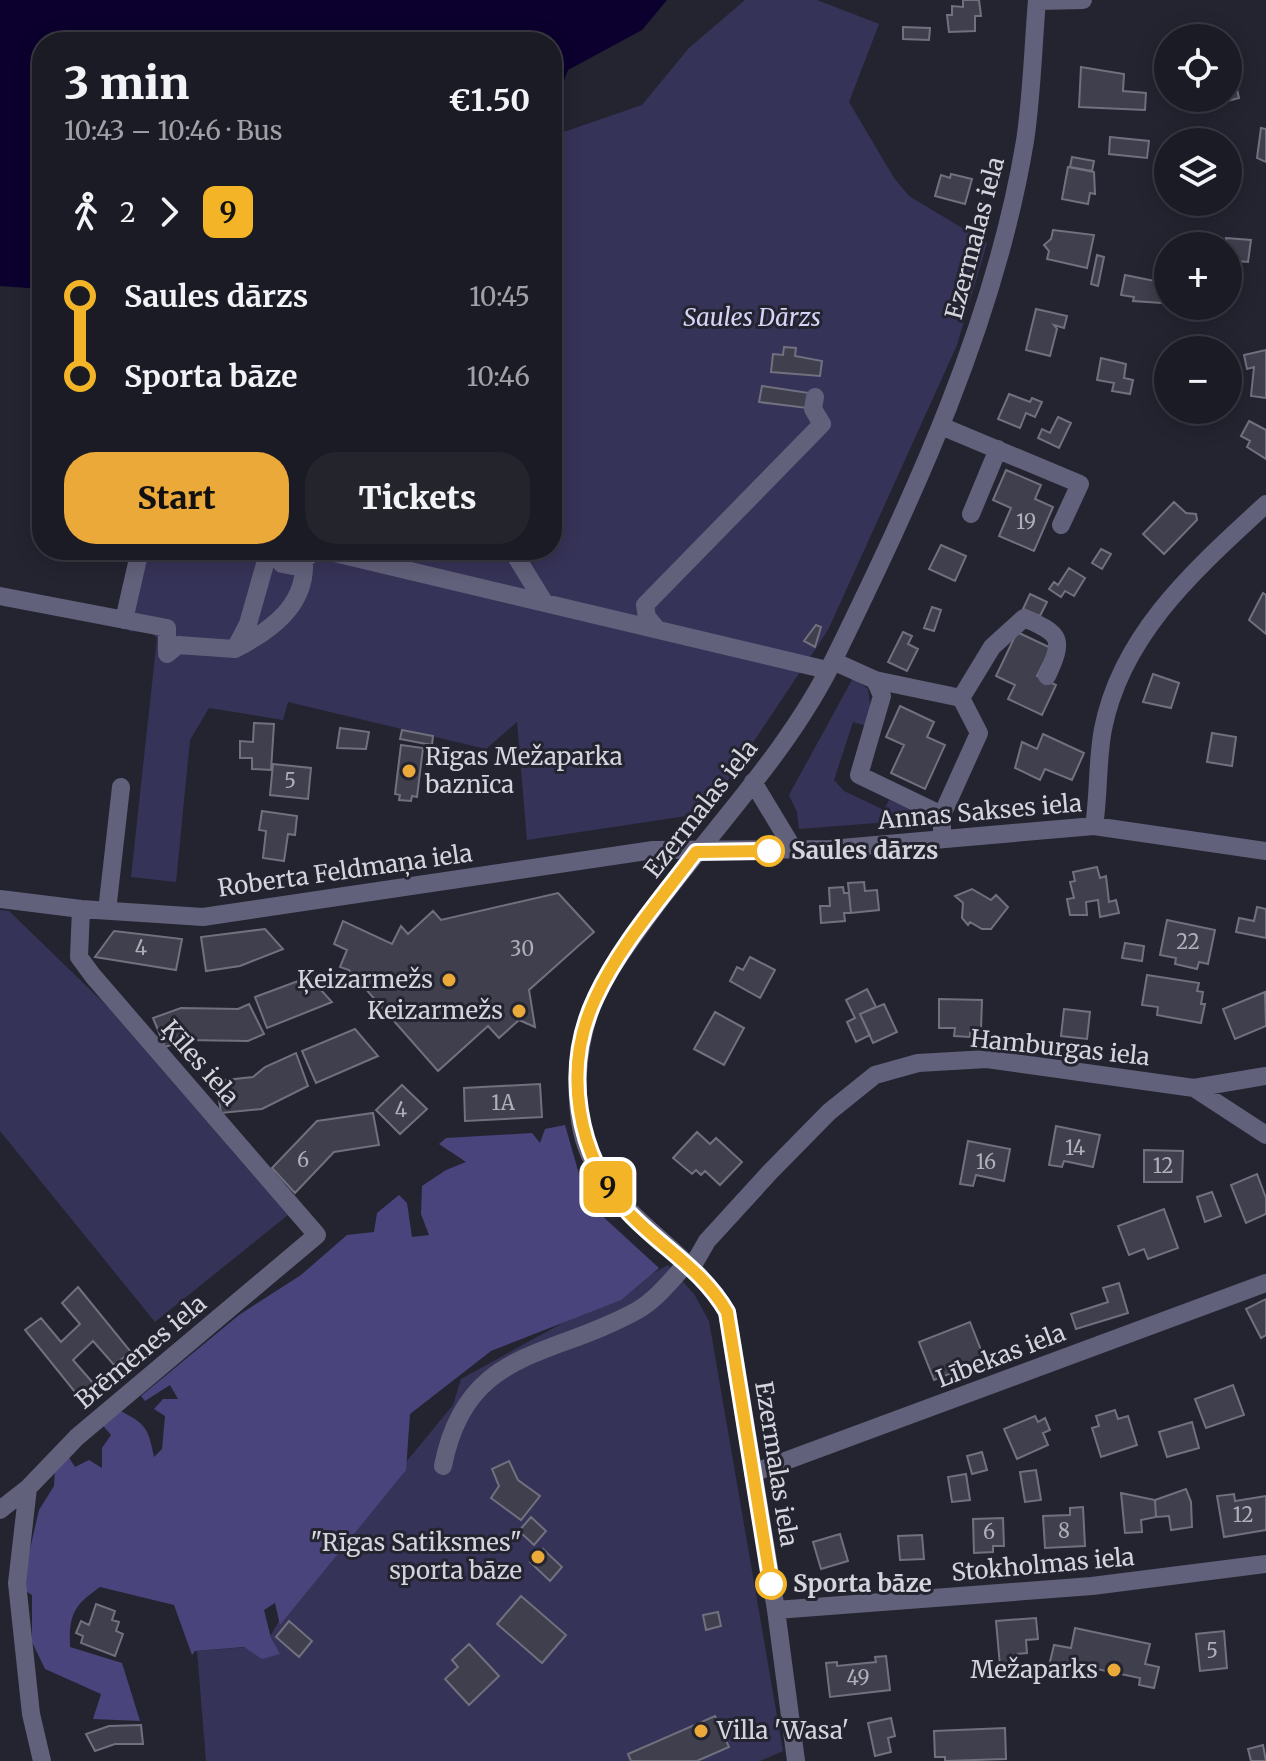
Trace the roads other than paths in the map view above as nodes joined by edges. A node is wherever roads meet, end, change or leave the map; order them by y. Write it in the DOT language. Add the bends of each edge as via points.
graph roads {
  1 [pos="1037,0"];
  2 [pos="1083,0"];
  3 [pos="815,397"];
  4 [pos="941,426"];
  5 [pos="998,449"];
  6 [pos="1266,504"];
  7 [pos="971,514"];
  8 [pos="1061,525"];
  9 [pos="138,560"];
  10 [pos="267,560"];
  11 [pos="279,560"];
  12 [pos="302,560"];
  13 [pos="307,560"];
  14 [pos="365,560"];
  15 [pos="518,560"];
  16 [pos="0,596"];
  17 [pos="544,602"];
  18 [pos="124,620"];
  19 [pos="656,628"];
  20 [pos="235,649"];
  21 [pos="830,666"];
  22 [pos="1047,676"];
  23 [pos="875,680"];
  24 [pos="961,698"];
  25 [pos="753,782"];
  26 [pos="121,787"];
  27 [pos="942,815"];
  28 [pos="1094,826"];
  29 [pos="942,838"];
  30 [pos="794,850"];
  31 [pos="1266,851"];
  32 [pos="696,852"];
  33 [pos="0,899"];
  34 [pos="81,909"];
  35 [pos="107,911"];
  36 [pos="1266,1076"];
  37 [pos="1194,1088"];
  38 [pos="1266,1135"];
  39 [pos="317,1235"];
  40 [pos="690,1265"];
  41 [pos="1266,1283"];
  42 [pos="443,1466"];
  43 [pos="753,1473"];
  44 [pos="28,1488"];
  45 [pos="0,1510"];
  46 [pos="1266,1564"];
  47 [pos="776,1610"];
  48 [pos="42,1761"];
  49 [pos="796,1761"];
  1 -- 2 [label="street"];
  1 -- 4 [label="street, Ezermalas iela" via="1027,125 1006,226"];
  3 -- 19 [label="street" via="813,409 822,424 645,605"];
  4 -- 5 [label="street"];
  4 -- 21 [label="street, Ezermalas iela"];
  5 -- 7 [label="street"];
  5 -- 8 [label="street" via="1080,484"];
  6 -- 28 [label="street" via="1177,589 1134,650 1103,730"];
  9 -- 18 [label="street"];
  10 -- 20 [label="street"];
  11 -- 12 [label="street" via="293,566"];
  13 -- 20 [label="street" via="293,606 267,633"];
  14 -- 17 [label="street"];
  15 -- 17 [label="street"];
  16 -- 18 [label="street"];
  17 -- 19 [label="street"];
  18 -- 20 [label="street" via="167,628 167,654 178,645"];
  19 -- 21 [label="street"];
  21 -- 23 [label="street"];
  21 -- 25 [label="street, Ezermalas iela" via="806,711"];
  22 -- 24 [label="street" via="1059,651 1058,640 1049,628 1024,618 992,647"];
  23 -- 24 [label="street"];
  23 -- 27 [label="street" via="882,696 859,775"];
  24 -- 27 [label="street" via="979,733"];
  25 -- 30 [label="street"];
  25 -- 32 [label="street, Ezermalas iela"];
  26 -- 35 [label="street"];
  27 -- 29 [label="street"];
  28 -- 29 [label="street, Annas Sakses iela"];
  28 -- 31 [label="street, Annas Sakses iela"];
  29 -- 30 [label="street, Annas Sakses iela"];
  30 -- 32 [label="street, Annas Sakses iela"];
  32 -- 35 [label="street, Roberta Feldmaņa iela" via="653,850 203,917"];
  32 -- 40 [label="street, Ezermalas iela" via="595,998 582,1041 578,1091 590,1156 607,1186 630,1215"];
  33 -- 34 [label="street, Roberta Feldmaņa iela"];
  34 -- 35 [label="street, Roberta Feldmaņa iela"];
  34 -- 39 [label="street, Ķīles iela" via="79,957"];
  36 -- 37 [label="street, Hamburgas iela"];
  37 -- 38 [label="street"];
  37 -- 40 [label="street, Hamburgas iela" via="987,1059 918,1063 875,1075 829,1112 770,1172"];
  39 -- 44 [label="street, Brēmenes iela" via="77,1437"];
  40 -- 42 [label="street, Hamburgas iela" via="639,1309 484,1380 469,1396 449,1437"];
  40 -- 43 [label="street, Ezermalas iela" via="714,1289 727,1312"];
  41 -- 43 [label="street, Lībekas iela"];
  43 -- 47 [label="street, Ezermalas iela"];
  44 -- 45 [label="street, Brēmenes iela"];
  44 -- 48 [label="street" via="17,1583 31,1714"];
  46 -- 47 [label="street, Stokholmas iela" via="1092,1586"];
  47 -- 49 [label="street, Ezermalas iela"];
}
